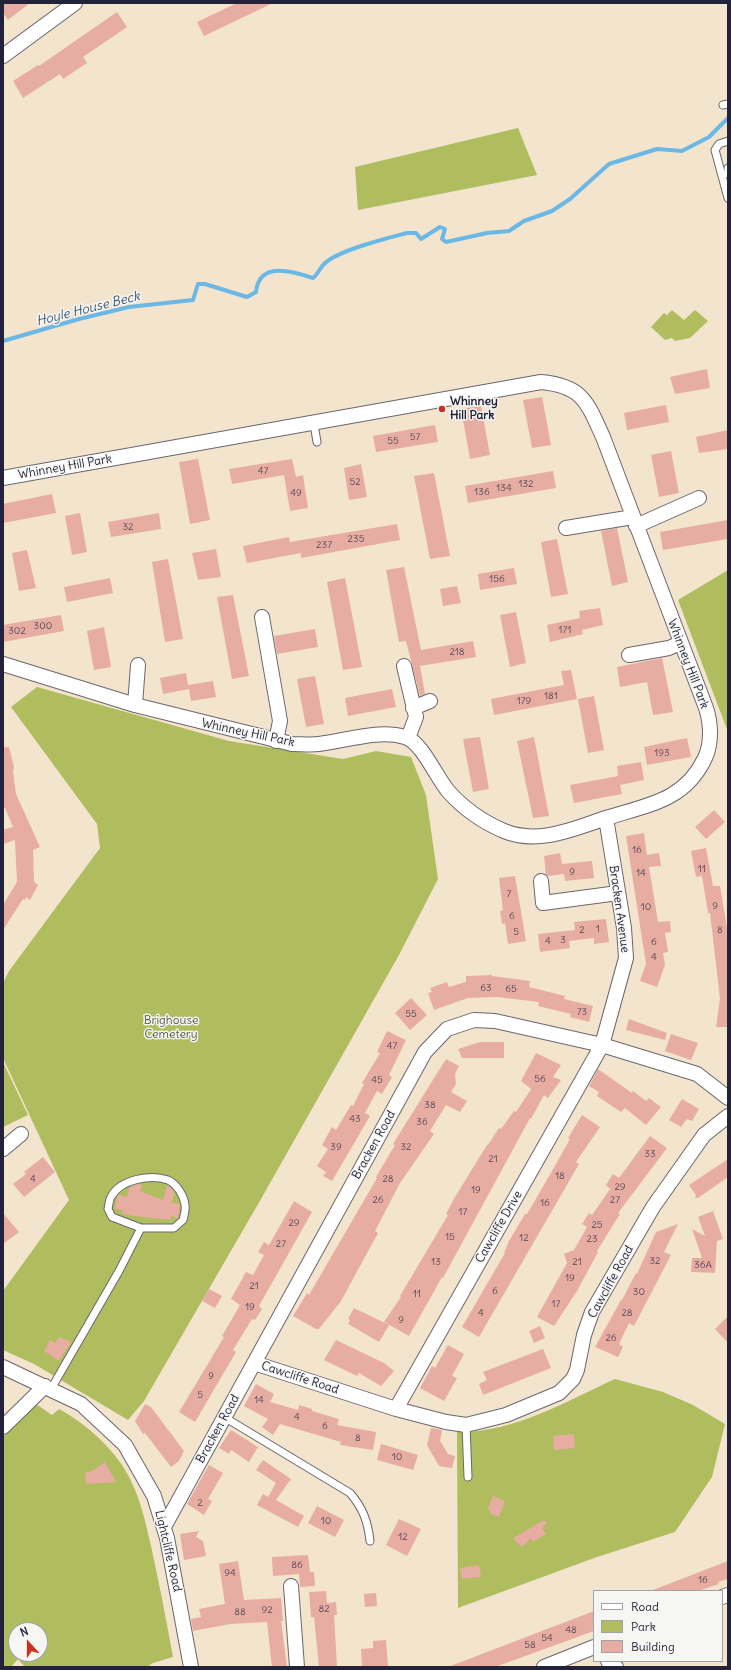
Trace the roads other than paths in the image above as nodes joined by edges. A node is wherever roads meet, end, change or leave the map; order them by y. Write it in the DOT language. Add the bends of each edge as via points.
graph roads {
  1 [pos="75,3"];
  2 [pos="3,56"];
  3 [pos="728,142"];
  4 [pos="728,168"];
  5 [pos="728,174"];
  6 [pos="728,198"];
  7 [pos="314,424"];
  8 [pos="317,442"];
  9 [pos="3,478"];
  10 [pos="699,498"];
  11 [pos="634,522"];
  12 [pos="566,528"];
  13 [pos="262,617"];
  14 [pos="680,643"];
  15 [pos="629,655"];
  16 [pos="3,664"];
  17 [pos="138,664"];
  18 [pos="404,666"];
  19 [pos="430,701"];
  20 [pos="135,706"];
  21 [pos="413,708"];
  22 [pos="408,738"];
  23 [pos="276,741"];
  24 [pos="606,818"];
  25 [pos="541,881"];
  26 [pos="618,893"];
  27 [pos="602,1045"];
  28 [pos="728,1098"];
  29 [pos="728,1116"];
  30 [pos="22,1134"];
  31 [pos="3,1149"];
  32 [pos="141,1228"];
  33 [pos="254,1363"];
  34 [pos="3,1367"];
  35 [pos="48,1388"];
  36 [pos="396,1409"];
  37 [pos="224,1417"];
  38 [pos="466,1425"];
  39 [pos="3,1427"];
  40 [pos="468,1477"];
  41 [pos="164,1527"];
  42 [pos="370,1541"];
  43 [pos="290,1586"];
  44 [pos="593,1649"];
  45 [pos="191,1667"];
  46 [pos="297,1667"];
  47 [pos="544,1667"];
  1 -- 2 [label="street"];
  3 -- 6 [label="lane" via="719,144 715,150"];
  4 -- 5 [label="lane"];
  7 -- 8 [label="lane"];
  7 -- 9 [label="street, Whinney Hill Park"];
  7 -- 11 [label="street, Whinney Hill Park" via="541,382 556,384 580,395 588,405 603,437"];
  10 -- 11 [label="street"];
  11 -- 12 [label="street"];
  11 -- 14 [label="street, Whinney Hill Park"];
  13 -- 23 [label="street" via="280,721"];
  14 -- 15 [label="street" via="669,648"];
  14 -- 24 [label="street, Whinney Hill Park" via="708,714 708,752 688,785 672,795"];
  16 -- 20 [label="street, Whinney Hill Park"];
  17 -- 20 [label="street"];
  18 -- 21 [label="street"];
  19 -- 21 [label="street"];
  20 -- 23 [label="street, Whinney Hill Park"];
  21 -- 22 [label="street" via="416,716"];
  22 -- 23 [label="street, Whinney Hill Park" via="392,734 318,744"];
  22 -- 24 [label="street, Whinney Hill Park" via="420,748 447,790 482,819 505,831 530,837 554,834"];
  24 -- 26 [label="street, Bracken Avenue"];
  25 -- 26 [label="street" via="543,903"];
  26 -- 27 [label="street, Bracken Avenue" via="626,958"];
  27 -- 28 [label="street, Bracken Road" via="697,1074"];
  27 -- 33 [label="street, Bracken Road" via="495,1021 474,1020 447,1029 425,1052"];
  27 -- 36 [label="street, Cawcliffe Drive"];
  29 -- 38 [label="street, Cawcliffe Road" via="704,1135 653,1207 592,1312 573,1379 559,1393 535,1404 506,1415"];
  30 -- 31 [label="street"];
  32 -- 32 [label="lane" via="112,1217 108,1209 112,1196 121,1186 133,1180 168,1180 179,1190 186,1206 183,1220 174,1228"];
  32 -- 35 [label="lane" via="119,1271"];
  33 -- 36 [label="street, Cawcliffe Road"];
  33 -- 37 [label="street, Bracken Road"];
  34 -- 35 [label="street, Lightcliffe Road"];
  35 -- 39 [label="street"];
  35 -- 41 [label="street, Lightcliffe Road" via="81,1404 125,1445 154,1496"];
  36 -- 38 [label="street, Cawcliffe Road"];
  37 -- 41 [label="street, Bracken Road"];
  37 -- 42 [label="lane" via="350,1494 360,1504 369,1527"];
  38 -- 40 [label="lane"];
  41 -- 45 [label="street, Lightcliffe Road"];
  43 -- 46 [label="street"];
  44 -- 47 [label="street"];
}
